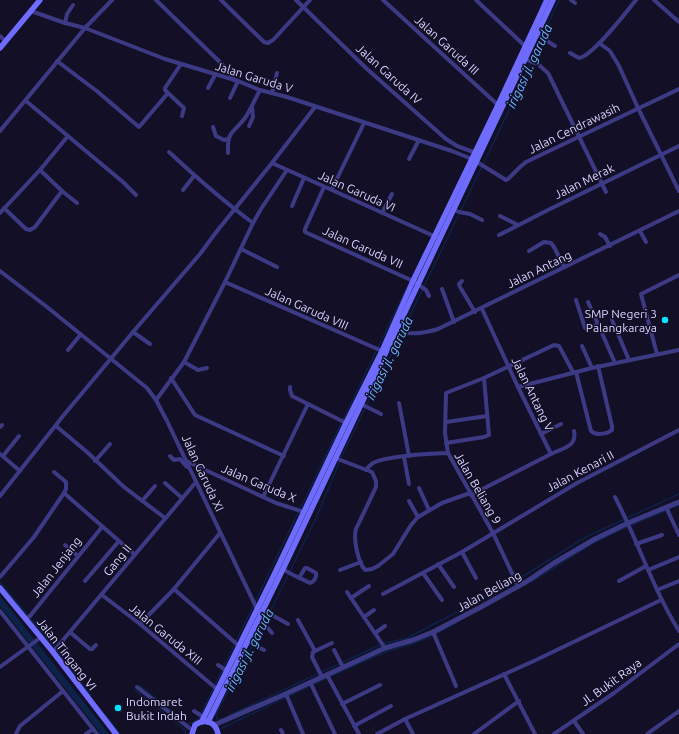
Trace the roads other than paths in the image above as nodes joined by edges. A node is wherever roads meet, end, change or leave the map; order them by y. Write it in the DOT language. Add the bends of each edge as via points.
graph roads {
  1 [pos="40,0"];
  2 [pos="112,0"];
  3 [pos="156,0"];
  4 [pos="221,0"];
  5 [pos="296,0"];
  6 [pos="310,0"];
  7 [pos="382,0"];
  8 [pos="476,0"];
  9 [pos="547,0"];
  10 [pos="553,0"];
  11 [pos="571,0"];
  12 [pos="636,0"];
  13 [pos="654,0"];
  14 [pos="576,3"];
  15 [pos="73,5"];
  16 [pos="304,8"];
  17 [pos="31,10"];
  18 [pos="679,22"];
  19 [pos="65,23"];
  20 [pos="85,28"];
  21 [pos="0,36"];
  22 [pos="540,36"];
  23 [pos="5,41"];
  24 [pos="599,43"];
  25 [pos="555,46"];
  26 [pos="0,48"];
  27 [pos="527,48"];
  28 [pos="570,53"];
  29 [pos="525,59"];
  30 [pos="57,62"];
  31 [pos="181,64"];
  32 [pos="277,73"];
  33 [pos="215,75"];
  34 [pos="236,81"];
  35 [pos="208,88"];
  36 [pos="679,88"];
  37 [pos="260,90"];
  38 [pos="168,93"];
  39 [pos="272,93"];
  40 [pos="230,98"];
  41 [pos="26,101"];
  42 [pos="498,105"];
  43 [pos="252,107"];
  44 [pos="315,107"];
  45 [pos="638,108"];
  46 [pos="182,116"];
  47 [pos="364,123"];
  48 [pos="249,126"];
  49 [pos="212,127"];
  50 [pos="0,131"];
  51 [pos="488,132"];
  52 [pos="68,136"];
  53 [pos="580,136"];
  54 [pos="228,139"];
  55 [pos="419,140"];
  56 [pos="679,146"];
  57 [pos="169,152"];
  58 [pos="228,153"];
  59 [pos="478,154"];
  60 [pos="661,154"];
  61 [pos="409,159"];
  62 [pos="272,162"];
  63 [pos="478,163"];
  64 [pos="40,170"];
  65 [pos="287,170"];
  66 [pos="194,176"];
  67 [pos="304,178"];
  68 [pos="602,183"];
  69 [pos="324,187"];
  70 [pos="332,189"];
  71 [pos="183,190"];
  72 [pos="62,191"];
  73 [pos="679,191"];
  74 [pos="606,192"];
  75 [pos="392,194"];
  76 [pos="136,195"];
  77 [pos="77,203"];
  78 [pos="292,206"];
  79 [pos="4,208"];
  80 [pos="234,209"];
  81 [pos="458,211"];
  82 [pos="679,211"];
  83 [pos="0,213"];
  84 [pos="382,213"];
  85 [pos="500,216"];
  86 [pos="482,220"];
  87 [pos="253,223"];
  88 [pos="518,225"];
  89 [pos="640,231"];
  90 [pos="600,234"];
  91 [pos="499,235"];
  92 [pos="437,238"];
  93 [pos="646,242"];
  94 [pos="610,246"];
  95 [pos="241,250"];
  96 [pos="529,251"];
  97 [pos="277,267"];
  98 [pos="564,267"];
  99 [pos="0,271"];
  100 [pos="679,275"];
  101 [pos="462,281"];
  102 [pos="225,282"];
  103 [pos="420,285"];
  104 [pos="442,289"];
  105 [pos="428,296"];
  106 [pos="576,300"];
  107 [pos="588,302"];
  108 [pos="482,309"];
  109 [pos="475,312"];
  110 [pos="612,320"];
  111 [pos="454,322"];
  112 [pos="598,324"];
  113 [pos="400,331"];
  114 [pos="133,332"];
  115 [pos="81,334"];
  116 [pos="150,344"];
  117 [pos="582,346"];
  118 [pos="68,350"];
  119 [pos="679,350"];
  120 [pos="382,351"];
  121 [pos="657,354"];
  122 [pos="111,359"];
  123 [pos="629,360"];
  124 [pos="184,362"];
  125 [pos="615,363"];
  126 [pos="598,366"];
  127 [pos="508,367"];
  128 [pos="207,368"];
  129 [pos="592,368"];
  130 [pos="574,372"];
  131 [pos="171,378"];
  132 [pos="484,378"];
  133 [pos="290,387"];
  134 [pos="518,387"];
  135 [pos="156,400"];
  136 [pos="308,404"];
  137 [pos="399,404"];
  138 [pos="362,405"];
  139 [pos="381,414"];
  140 [pos="487,416"];
  141 [pos="446,422"];
  142 [pos="346,423"];
  143 [pos="561,424"];
  144 [pos="56,426"];
  145 [pos="679,430"];
  146 [pos="574,431"];
  147 [pos="541,434"];
  148 [pos="19,436"];
  149 [pos="446,443"];
  150 [pos="110,444"];
  151 [pos="448,453"];
  152 [pos="552,454"];
  153 [pos="2,455"];
  154 [pos="170,456"];
  155 [pos="284,456"];
  156 [pos="407,456"];
  157 [pos="340,459"];
  158 [pos="95,461"];
  159 [pos="186,461"];
  160 [pos="191,470"];
  161 [pos="366,470"];
  162 [pos="20,471"];
  163 [pos="54,472"];
  164 [pos="196,482"];
  165 [pos="165,483"];
  166 [pos="409,484"];
  167 [pos="155,486"];
  168 [pos="419,488"];
  169 [pos="64,493"];
  170 [pos="471,494"];
  171 [pos="0,496"];
  172 [pos="263,497"];
  173 [pos="615,497"];
  174 [pos="182,498"];
  175 [pos="142,501"];
  176 [pos="409,502"];
  177 [pos="679,502"];
  178 [pos="666,507"];
  179 [pos="429,510"];
  180 [pos="304,512"];
  181 [pos="418,517"];
  182 [pos="165,518"];
  183 [pos="628,523"];
  184 [pos="102,527"];
  185 [pos="220,533"];
  186 [pos="492,533"];
  187 [pos="662,534"];
  188 [pos="679,535"];
  189 [pos="119,541"];
  190 [pos="636,544"];
  191 [pos="65,545"];
  192 [pos="462,552"];
  193 [pos="134,554"];
  194 [pos="78,556"];
  195 [pos="679,557"];
  196 [pos="361,562"];
  197 [pos="438,564"];
  198 [pos="647,568"];
  199 [pos="340,570"];
  200 [pos="286,572"];
  201 [pos="423,573"];
  202 [pos="0,577"];
  203 [pos="299,578"];
  204 [pos="476,578"];
  205 [pos="275,579"];
  206 [pos="85,581"];
  207 [pos="619,581"];
  208 [pos="679,581"];
  209 [pos="369,586"];
  210 [pos="518,586"];
  211 [pos="454,587"];
  212 [pos="0,588"];
  213 [pos="174,589"];
  214 [pos="657,590"];
  215 [pos="347,592"];
  216 [pos="383,594"];
  217 [pos="102,595"];
  218 [pos="351,598"];
  219 [pos="442,600"];
  220 [pos="661,600"];
  221 [pos="374,610"];
  222 [pos="0,612"];
  223 [pos="264,612"];
  224 [pos="364,617"];
  225 [pos="26,619"];
  226 [pos="298,620"];
  227 [pos="140,624"];
  228 [pos="261,624"];
  229 [pos="288,624"];
  230 [pos="384,626"];
  231 [pos="679,631"];
  232 [pos="433,632"];
  233 [pos="70,633"];
  234 [pos="272,633"];
  235 [pos="375,633"];
  236 [pos="38,640"];
  237 [pos="252,643"];
  238 [pos="332,643"];
  239 [pos="679,644"];
  240 [pos="96,645"];
  241 [pos="29,646"];
  242 [pos="239,646"];
  243 [pos="385,648"];
  244 [pos="264,650"];
  245 [pos="334,650"];
  246 [pos="315,651"];
  247 [pos="53,652"];
  248 [pos="218,665"];
  249 [pos="0,667"];
  250 [pos="343,667"];
  251 [pos="227,671"];
  252 [pos="504,674"];
  253 [pos="324,676"];
  254 [pos="310,682"];
  255 [pos="380,686"];
  256 [pos="456,686"];
  257 [pos="137,687"];
  258 [pos="218,690"];
  259 [pos="63,691"];
  260 [pos="286,694"];
  261 [pos="519,701"];
  262 [pos="342,704"];
  263 [pos="391,706"];
  264 [pos="679,710"];
  265 [pos="194,711"];
  266 [pos="405,719"];
  267 [pos="205,720"];
  268 [pos="574,721"];
  269 [pos="214,725"];
  270 [pos="354,726"];
  271 [pos="93,728"];
  272 [pos="192,732"];
  273 [pos="16,734"];
  274 [pos="86,734"];
  275 [pos="97,734"];
  276 [pos="116,734"];
  277 [pos="218,734"];
  278 [pos="303,734"];
  279 [pos="335,734"];
  280 [pos="359,734"];
  281 [pos="377,734"];
  282 [pos="413,734"];
  283 [pos="474,734"];
  284 [pos="535,734"];
  285 [pos="554,734"];
  286 [pos="583,734"];
  287 [pos="647,734"];
  1 -- 17 [label="main road"];
  2 -- 20 [label="street"];
  3 -- 34 [label="street" via="228,70"];
  4 -- 16 [label="street" via="268,43"];
  5 -- 16 [label="street, Jalan Garuda IV"];
  6 -- 16 [label="street"];
  7 -- 42 [label="street, Jalan Garuda III"];
  8 -- 27 [label="street"];
  9 -- 27 [label="main road"];
  10 -- 22 [label="main road"];
  11 -- 14 [label="street"];
  12 -- 24 [label="street"];
  13 -- 18 [label="street"];
  15 -- 19 [label="street"];
  16 -- 59 [label="street, Jalan Garuda IV" via="446,139"];
  17 -- 19 [label="street, Jalan Garuda V"];
  17 -- 23 [label="main road"];
  19 -- 20 [label="street, Jalan Garuda V"];
  20 -- 30 [label="street"];
  20 -- 31 [label="street, Jalan Garuda V"];
  21 -- 23 [label="street"];
  22 -- 25 [label="street"];
  22 -- 27 [label="main road"];
  23 -- 26 [label="main road"];
  24 -- 28 [label="street" via="582,58"];
  24 -- 45 [label="street" via="615,58"];
  27 -- 29 [label="main road"];
  27 -- 42 [label="main road"];
  29 -- 51 [label="main road"];
  29 -- 53 [label="street" via="543,67 548,73"];
  30 -- 38 [label="street" via="139,127"];
  30 -- 41 [label="street"];
  31 -- 33 [label="street, Jalan Garuda V"];
  31 -- 38 [label="street" via="165,88"];
  32 -- 39 [label="street"];
  33 -- 34 [label="street, Jalan Garuda V"];
  33 -- 35 [label="street"];
  34 -- 37 [label="street, Jalan Garuda V"];
  34 -- 40 [label="street"];
  36 -- 45 [label="street, Jalan Cendrawasih"];
  37 -- 39 [label="street, Jalan Garuda V"];
  37 -- 43 [label="street"];
  38 -- 46 [label="street" via="184,108"];
  39 -- 44 [label="street, Jalan Garuda V"];
  41 -- 50 [label="street"];
  41 -- 52 [label="street"];
  42 -- 51 [label="main road"];
  43 -- 48 [label="street" via="253,117"];
  43 -- 54 [label="street"];
  44 -- 47 [label="street, Jalan Garuda V"];
  44 -- 62 [label="street"];
  45 -- 53 [label="street, Jalan Cendrawasih"];
  45 -- 60 [label="street"];
  47 -- 55 [label="street, Jalan Garuda V"];
  47 -- 70 [label="street"];
  49 -- 54 [label="street" via="216,136"];
  51 -- 59 [label="main road"];
  52 -- 64 [label="street"];
  52 -- 76 [label="street" via="115,174"];
  53 -- 63 [label="street, Jalan Cendrawasih" via="526,162 507,180"];
  53 -- 68 [label="street"];
  54 -- 58 [label="street"];
  55 -- 61 [label="street"];
  55 -- 63 [label="street, Jalan Garuda V" via="452,150"];
  56 -- 60 [label="street, Jalan Merak"];
  57 -- 66 [label="street"];
  59 -- 63 [label="main road"];
  60 -- 68 [label="street, Jalan Merak"];
  60 -- 73 [label="street"];
  62 -- 65 [label="street, Jalan Garuda VI"];
  62 -- 80 [label="street"];
  63 -- 81 [label="main road"];
  63 -- 92 [label="main road"];
  64 -- 72 [label="street"];
  64 -- 79 [label="street"];
  65 -- 67 [label="street, Jalan Garuda VI"];
  65 -- 87 [label="street"];
  66 -- 71 [label="street"];
  66 -- 80 [label="street"];
  67 -- 69 [label="street, Jalan Garuda VI"];
  67 -- 78 [label="street"];
  68 -- 74 [label="street"];
  68 -- 88 [label="street, Jalan Merak"];
  69 -- 70 [label="street, Jalan Garuda VI"];
  69 -- 103 [label="street, Jalan Garuda VII" via="305,232"];
  70 -- 84 [label="street, Jalan Garuda VI"];
  72 -- 77 [label="street"];
  72 -- 79 [label="street" via="36,227 30,230"];
  75 -- 84 [label="street"];
  79 -- 83 [label="street"];
  80 -- 87 [label="street"];
  80 -- 114 [label="street" via="200,254"];
  81 -- 86 [label="street"];
  81 -- 92 [label="main road"];
  82 -- 89 [label="street, Jalan Antang"];
  84 -- 92 [label="street, Jalan Garuda VI"];
  85 -- 88 [label="street"];
  87 -- 95 [label="street"];
  88 -- 91 [label="street, Jalan Merak"];
  89 -- 93 [label="street"];
  89 -- 94 [label="street, Jalan Antang"];
  90 -- 94 [label="street"];
  92 -- 103 [label="main road"];
  94 -- 98 [label="street, Jalan Antang"];
  95 -- 97 [label="street"];
  95 -- 102 [label="street"];
  96 -- 98 [label="street" via="544,242 551,243"];
  98 -- 108 [label="street, Jalan Antang"];
  99 -- 115 [label="street, Jalan Garuda XI"];
  100 -- 121 [label="street" via="641,294"];
  101 -- 109 [label="street" via="459,286"];
  102 -- 120 [label="street, Jalan Garuda VIII"];
  102 -- 124 [label="street"];
  103 -- 105 [label="street"];
  103 -- 113 [label="main road"];
  103 -- 120 [label="main road"];
  104 -- 111 [label="street"];
  106 -- 112 [label="street" via="586,329"];
  107 -- 112 [label="street"];
  108 -- 109 [label="street, Jalan Antang"];
  108 -- 127 [label="street, Jalan Antang V"];
  109 -- 111 [label="street, Jalan Antang"];
  110 -- 123 [label="street"];
  111 -- 113 [label="street, Jalan Antang" via="431,332"];
  112 -- 125 [label="street"];
  113 -- 138 [label="main road"];
  114 -- 116 [label="street"];
  114 -- 122 [label="street"];
  115 -- 118 [label="street"];
  115 -- 122 [label="street, Jalan Garuda XI"];
  117 -- 129 [label="street"];
  119 -- 121 [label="street"];
  120 -- 138 [label="main road"];
  121 -- 123 [label="street"];
  122 -- 135 [label="street, Jalan Garuda XI" via="147,388"];
  122 -- 144 [label="street"];
  123 -- 125 [label="street"];
  124 -- 128 [label="street" via="198,370"];
  124 -- 131 [label="street"];
  125 -- 126 [label="street"];
  126 -- 129 [label="street"];
  126 -- 130 [label="street" via="612,426 610,432 594,434 591,431"];
  127 -- 130 [label="street" via="556,345"];
  127 -- 132 [label="street"];
  127 -- 134 [label="street, Jalan Antang V"];
  129 -- 130 [label="street"];
  130 -- 134 [label="street"];
  131 -- 135 [label="street"];
  131 -- 155 [label="street" via="195,415"];
  132 -- 140 [label="street"];
  132 -- 141 [label="street" via="446,393"];
  133 -- 136 [label="street" via="292,396"];
  134 -- 147 [label="street, Jalan Antang V"];
  135 -- 159 [label="street, Jalan Garuda XI"];
  136 -- 142 [label="street"];
  136 -- 155 [label="street"];
  137 -- 156 [label="street"];
  138 -- 139 [label="street"];
  138 -- 142 [label="main road"];
  138 -- 157 [label="main road"];
  140 -- 141 [label="street"];
  140 -- 149 [label="street" via="490,433 487,436"];
  141 -- 149 [label="street"];
  142 -- 180 [label="main road"];
  143 -- 147 [label="street"];
  144 -- 158 [label="street"];
  144 -- 162 [label="street"];
  145 -- 186 [label="street, Jalan Kenari II" via="577,483"];
  146 -- 152 [label="street, Jalan Antang V" via="573,443"];
  147 -- 152 [label="street, Jalan Antang V"];
  148 -- 153 [label="street"];
  149 -- 151 [label="street"];
  150 -- 158 [label="street"];
  151 -- 156 [label="street, Jalan Beliang 9"];
  151 -- 170 [label="street, Jalan Beliang 9"];
  152 -- 170 [label="street"];
  153 -- 162 [label="street"];
  154 -- 160 [label="street" via="174,460 180,459"];
  155 -- 172 [label="street"];
  156 -- 161 [label="street, Jalan Beliang 9" via="380,460"];
  156 -- 166 [label="street"];
  157 -- 161 [label="street"];
  157 -- 200 [label="main road"];
  158 -- 175 [label="street"];
  159 -- 160 [label="street, Jalan Garuda XI"];
  159 -- 172 [label="street, Jalan Garuda X"];
  160 -- 164 [label="street, Jalan Garuda XI"];
  161 -- 196 [label="street" via="373,473 377,483 355,533"];
  162 -- 171 [label="street"];
  163 -- 169 [label="street" via="66,482"];
  164 -- 174 [label="street, Gang II"];
  164 -- 185 [label="street, Jalan Garuda XI"];
  165 -- 174 [label="street"];
  167 -- 175 [label="street"];
  168 -- 179 [label="street"];
  169 -- 184 [label="street"];
  169 -- 202 [label="street" via="34,537"];
  170 -- 179 [label="street"];
  170 -- 186 [label="street, Jalan Beliang 9"];
  172 -- 180 [label="street, Jalan Garuda X"];
  173 -- 183 [label="street"];
  174 -- 182 [label="street, Gang II"];
  175 -- 182 [label="street"];
  176 -- 181 [label="street"];
  177 -- 178 [label="street, Jalan Beliang"];
  178 -- 183 [label="street, Jalan Beliang"];
  178 -- 188 [label="street"];
  179 -- 181 [label="street"];
  180 -- 205 [label="main road"];
  181 -- 196 [label="street" via="389,558 368,570 364,570"];
  182 -- 193 [label="street, Gang II"];
  183 -- 190 [label="street"];
  183 -- 210 [label="street, Jalan Beliang" via="577,549"];
  184 -- 189 [label="street"];
  184 -- 194 [label="street, Jalan Jenjang"];
  185 -- 213 [label="street"];
  185 -- 223 [label="street, Jalan Garuda XI"];
  186 -- 192 [label="street, Jalan Kenari II"];
  186 -- 210 [label="street, Jalan Beliang 9"];
  187 -- 190 [label="street"];
  189 -- 193 [label="street"];
  189 -- 206 [label="street"];
  190 -- 198 [label="street"];
  191 -- 194 [label="street"];
  192 -- 197 [label="street, Jalan Kenari II"];
  192 -- 204 [label="street"];
  193 -- 217 [label="street, Gang II"];
  194 -- 225 [label="street, Jalan Jenjang"];
  195 -- 198 [label="street"];
  196 -- 199 [label="street"];
  197 -- 201 [label="street, Jalan Kenari II"];
  197 -- 211 [label="street"];
  198 -- 207 [label="street"];
  198 -- 214 [label="street"];
  200 -- 203 [label="street"];
  200 -- 205 [label="main road"];
  201 -- 216 [label="street, Jalan Kenari II"];
  201 -- 219 [label="street"];
  205 -- 223 [label="main road"];
  208 -- 214 [label="street"];
  209 -- 218 [label="street"];
  210 -- 232 [label="street, Jalan Beliang"];
  212 -- 225 [label="main road, Jalan Tingang VI"];
  213 -- 227 [label="street"];
  213 -- 242 [label="street"];
  214 -- 220 [label="street"];
  215 -- 218 [label="street"];
  217 -- 227 [label="street, Jalan Garuda XIII"];
  217 -- 233 [label="street, Gang II"];
  218 -- 224 [label="street"];
  220 -- 231 [label="street"];
  220 -- 252 [label="street"];
  221 -- 224 [label="street"];
  222 -- 241 [label="street"];
  223 -- 228 [label="main road"];
  223 -- 229 [label="street"];
  223 -- 242 [label="main road"];
  224 -- 235 [label="street"];
  225 -- 236 [label="main road, Jalan Tingang VI"];
  226 -- 246 [label="street"];
  227 -- 258 [label="street, Jalan Garuda XIII"];
  228 -- 234 [label="street"];
  228 -- 237 [label="main road"];
  230 -- 235 [label="street"];
  232 -- 243 [label="street, Jalan Beliang"];
  232 -- 256 [label="street"];
  233 -- 240 [label="street" via="90,649"];
  233 -- 247 [label="street, Gang II"];
  235 -- 243 [label="street"];
  236 -- 241 [label="street"];
  236 -- 247 [label="main road, Jalan Tingang VI"];
  237 -- 244 [label="street"];
  237 -- 267 [label="main road"];
  238 -- 246 [label="street"];
  239 -- 268 [label="street, Jl. Bukit Raya"];
  241 -- 249 [label="street"];
  241 -- 259 [label="street"];
  242 -- 251 [label="main road"];
  243 -- 250 [label="street, Jalan Beliang"];
  245 -- 250 [label="street"];
  246 -- 253 [label="street" via="312,652 312,657"];
  247 -- 276 [label="main road, Jalan Tingang VI"];
  248 -- 251 [label="street"];
  250 -- 253 [label="street, Jalan Beliang"];
  251 -- 258 [label="main road"];
  252 -- 261 [label="street"];
  252 -- 266 [label="street"];
  253 -- 254 [label="street, Jalan Beliang"];
  253 -- 262 [label="street"];
  254 -- 260 [label="street, Jalan Beliang"];
  254 -- 279 [label="street"];
  255 -- 262 [label="street"];
  257 -- 272 [label="street"];
  258 -- 267 [label="main road"];
  259 -- 271 [label="street"];
  259 -- 273 [label="street" via="20,726"];
  260 -- 269 [label="street, Jalan Beliang"];
  260 -- 278 [label="street"];
  261 -- 283 [label="street"];
  261 -- 284 [label="street"];
  262 -- 270 [label="street"];
  263 -- 270 [label="street"];
  264 -- 287 [label="street"];
  265 -- 267 [label="street"];
  266 -- 281 [label="street"];
  266 -- 282 [label="street"];
  267 -- 269 [label="main road"];
  267 -- 272 [label="main road" via="195,725"];
  268 -- 285 [label="street, Jl. Bukit Raya"];
  268 -- 286 [label="street"];
  269 -- 277 [label="main road"];
  270 -- 280 [label="street"];
  271 -- 274 [label="street"];
  271 -- 275 [label="street"];
}
